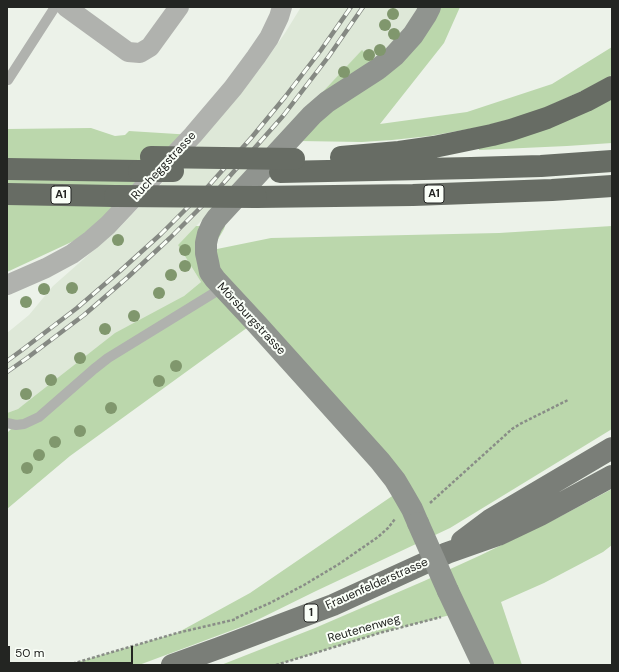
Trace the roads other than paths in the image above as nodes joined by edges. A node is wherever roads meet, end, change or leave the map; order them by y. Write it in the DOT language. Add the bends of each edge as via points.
graph roads {
  1 [pos="55,7"];
  2 [pos="66,7"];
  3 [pos="179,7"];
  4 [pos="282,7"];
  5 [pos="430,7"];
  6 [pos="8,80"];
  7 [pos="612,87"];
  8 [pos="612,161"];
  9 [pos="287,165"];
  10 [pos="7,169"];
  11 [pos="612,186"];
  12 [pos="7,194"];
  13 [pos="7,285"];
  14 [pos="222,288"];
  15 [pos="7,423"];
  16 [pos="612,448"];
  17 [pos="612,476"];
  18 [pos="447,553"];
  19 [pos="172,665"];
  20 [pos="483,665"];
  1 -- 6 [label="lane"];
  2 -- 3 [label="street" via="128,52 140,53 150,47"];
  4 -- 13 [label="street, Rucheggstrasse" via="269,38 233,88 193,135 103,230 63,259"];
  5 -- 14 [label="street, Mörsburgstrasse" via="413,35 394,56 312,115 217,218 208,234 206,253 210,272"];
  7 -- 9 [label="highway" via="586,102 547,118 477,139 399,152"];
  8 -- 9 [label="highway, A1" via="471,168"];
  9 -- 10 [label="highway, A1, bridge" via="145,164 89,170"];
  11 -- 12 [label="highway, A1, bridge" via="413,195 256,197"];
  14 -- 15 [label="lane" via="108,358 39,417 24,424"];
  14 -- 20 [label="street, Mörsburgstrasse, bridge" via="395,480"];
  16 -- 18 [label="main road, Frauenfelderstrasse / 1" via="490,520"];
  17 -- 18 [label="main road, Frauenfelderstrasse / 1" via="498,535"];
  18 -- 19 [label="main road, Frauenfelderstrasse / 1" via="333,605"];
}
